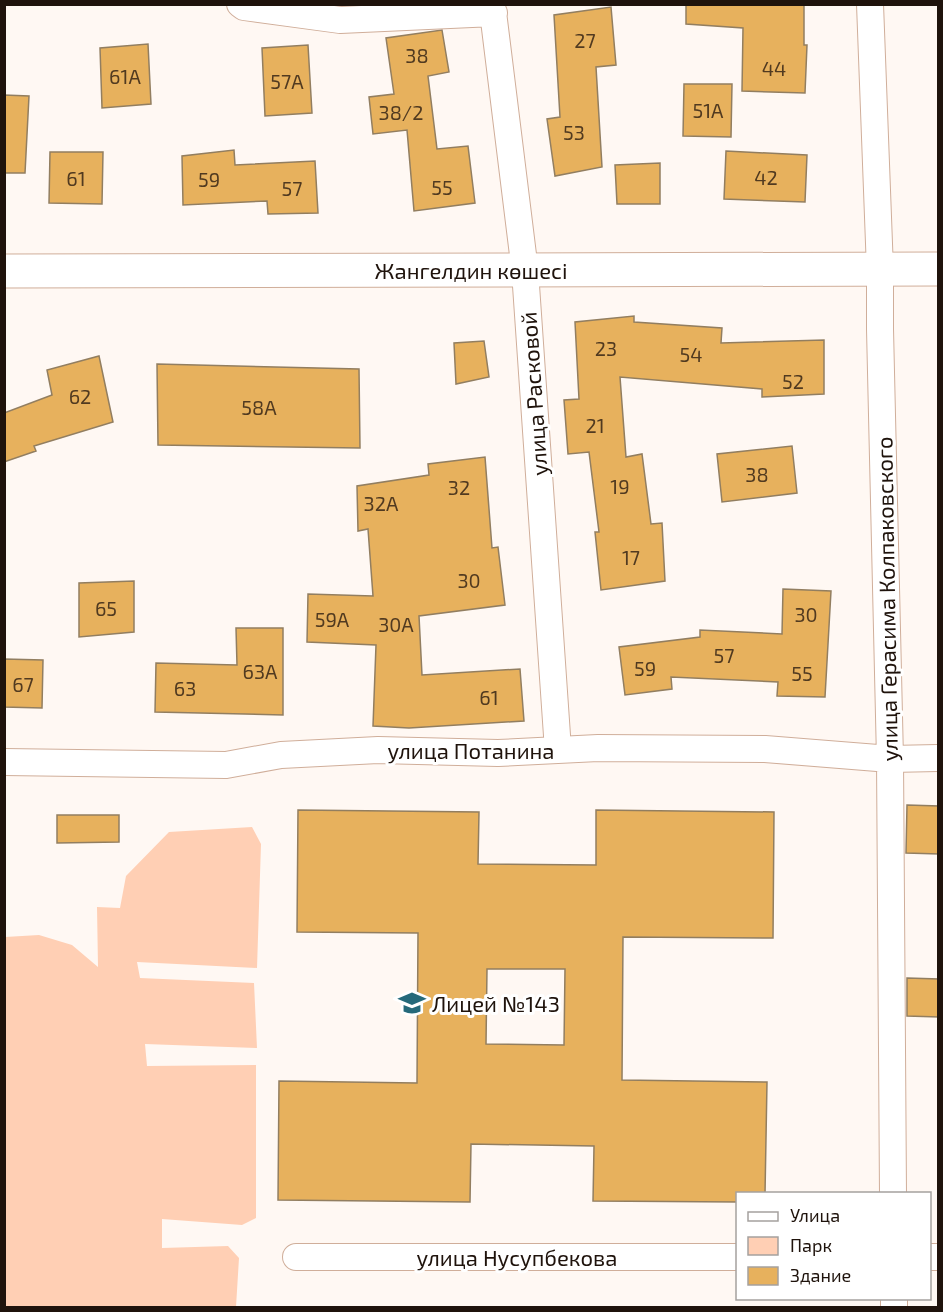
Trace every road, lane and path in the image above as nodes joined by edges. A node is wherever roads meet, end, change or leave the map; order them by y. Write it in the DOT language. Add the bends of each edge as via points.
graph roads {
  1 [pos="240,4"];
  2 [pos="870,4"];
  3 [pos="493,9"];
  4 [pos="939,269"];
  5 [pos="880,270"];
  6 [pos="4,271"];
  7 [pos="525,271"];
  8 [pos="558,750"];
  9 [pos="939,758"];
  10 [pos="890,759"];
  11 [pos="4,762"];
  12 [pos="893,1192"];
  13 [pos="296,1257"];
  14 [pos="736,1257"];
  1 -- 3 [label="street" via="340,20"];
  2 -- 5 [label="street, улица Герасима Колпаковского"];
  3 -- 7 [label="street, улица Расковой"];
  4 -- 5 [label="main road, Жангелдин көшесі"];
  5 -- 7 [label="main road, Жангелдин көшесі"];
  5 -- 10 [label="street, улица Герасима Колпаковского"];
  6 -- 7 [label="main road, Жангелдин көшесі"];
  7 -- 8 [label="street, улица Расковой"];
  8 -- 10 [label="street, улица Потанина" via="765,749"];
  8 -- 11 [label="street, улица Потанина" via="378,750 281,755 226,765"];
  9 -- 10 [label="street, улица Потанина"];
  10 -- 12 [label="street, улица Герасима Колпаковского"];
  13 -- 14 [label="street, улица Нусупбекова"];
}
